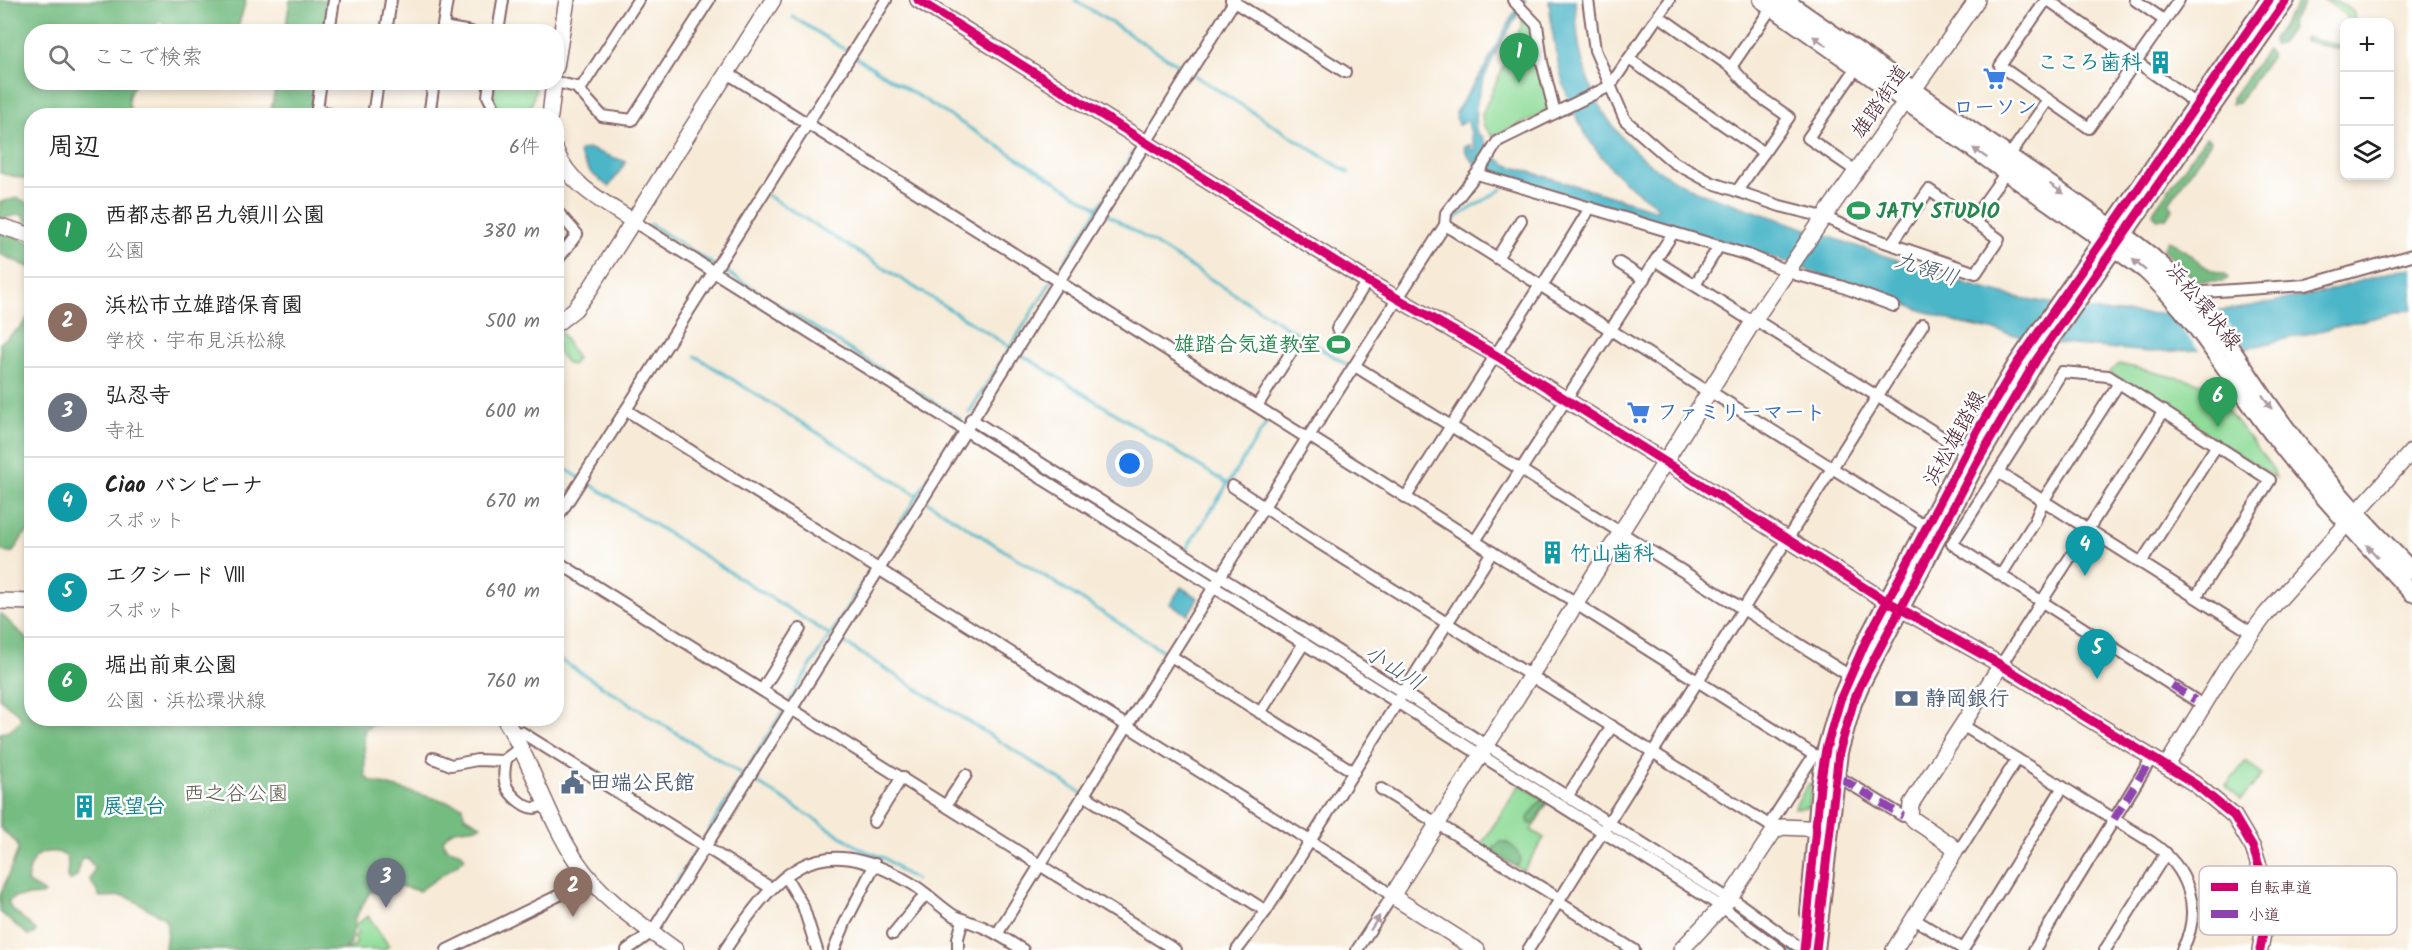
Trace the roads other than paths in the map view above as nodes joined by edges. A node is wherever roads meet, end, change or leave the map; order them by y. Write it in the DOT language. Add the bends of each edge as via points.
graph roads {
  1 [pos="334,0"];
  2 [pos="391,0"];
  3 [pos="447,0"];
  4 [pos="503,0"];
  5 [pos="567,0"];
  6 [pos="637,0"];
  7 [pos="710,0"];
  8 [pos="773,0"];
  9 [pos="886,0"];
  10 [pos="918,0"];
  11 [pos="1588,0"];
  12 [pos="1669,0"];
  13 [pos="1977,0"];
  14 [pos="2047,0"];
  15 [pos="2135,0"];
  16 [pos="2179,0"];
  17 [pos="2270,0"];
  18 [pos="2286,0"];
  19 [pos="1233,1"];
  20 [pos="1513,1"];
  21 [pos="1773,2"];
  22 [pos="1659,16"];
  23 [pos="2164,20"];
  24 [pos="330,24"];
  25 [pos="387,24"];
  26 [pos="444,24"];
  27 [pos="499,24"];
  28 [pos="563,24"];
  29 [pos="1629,59"];
  30 [pos="2136,61"];
  31 [pos="1731,67"];
  32 [pos="1857,67"];
  33 [pos="1345,72"];
  34 [pos="727,73"];
  35 [pos="564,85"];
  36 [pos="578,89"];
  37 [pos="1605,89"];
  38 [pos="320,90"];
  39 [pos="377,90"];
  40 [pos="433,90"];
  41 [pos="489,90"];
  42 [pos="554,90"];
  43 [pos="1910,95"];
  44 [pos="2048,100"];
  45 [pos="2197,104"];
  46 [pos="317,108"];
  47 [pos="374,108"];
  48 [pos="430,108"];
  49 [pos="494,108"];
  50 [pos="551,108"];
  51 [pos="1560,111"];
  52 [pos="808,124"];
  53 [pos="1146,142"];
  54 [pos="1764,153"];
  55 [pos="2008,164"];
  56 [pos="564,165"];
  57 [pos="1479,171"];
  58 [pos="1856,171"];
  59 [pos="1737,191"];
  60 [pos="1590,208"];
  61 [pos="564,219"];
  62 [pos="1521,220"];
  63 [pos="1972,220"];
  64 [pos="633,221"];
  65 [pos="1820,222"];
  66 [pos="1445,225"];
  67 [pos="0,226"];
  68 [pos="1672,233"];
  69 [pos="24,234"];
  70 [pos="2113,237"];
  71 [pos="1891,244"];
  72 [pos="1719,246"];
  73 [pos="564,251"];
  74 [pos="2412,255"];
  75 [pos="1497,258"];
  76 [pos="1656,261"];
  77 [pos="1619,263"];
  78 [pos="716,268"];
  79 [pos="1788,270"];
  80 [pos="1644,279"];
  81 [pos="1058,281"];
  82 [pos="1367,281"];
  83 [pos="1695,285"];
  84 [pos="1541,286"];
  85 [pos="1398,299"];
  86 [pos="2191,303"];
  87 [pos="1894,306"];
  88 [pos="564,317"];
  89 [pos="1754,320"];
  90 [pos="1923,324"];
  91 [pos="1337,329"];
  92 [pos="1611,330"];
  93 [pos="2037,345"];
  94 [pos="1295,346"];
  95 [pos="1497,356"];
  96 [pos="1355,366"];
  97 [pos="2119,383"];
  98 [pos="1710,392"];
  99 [pos="1877,396"];
  100 [pos="1566,400"];
  101 [pos="1257,406"];
  102 [pos="626,410"];
  103 [pos="2164,411"];
  104 [pos="968,424"];
  105 [pos="1451,427"];
  106 [pos="1308,437"];
  107 [pos="2217,445"];
  108 [pos="2412,451"];
  109 [pos="1966,452"];
  110 [pos="1666,463"];
  111 [pos="1832,468"];
  112 [pos="1521,471"];
  113 [pos="1998,472"];
  114 [pos="1232,486"];
  115 [pos="1406,497"];
  116 [pos="2043,501"];
  117 [pos="1264,506"];
  118 [pos="564,507"];
  119 [pos="2351,518"];
  120 [pos="1926,527"];
  121 [pos="2089,529"];
  122 [pos="1621,534"];
  123 [pos="1787,539"];
  124 [pos="1475,541"];
  125 [pos="1492,552"];
  126 [pos="2142,563"];
  127 [pos="564,566"];
  128 [pos="878,568"];
  129 [pos="2412,571"];
  130 [pos="2001,575"];
  131 [pos="1217,581"];
  132 [pos="2412,593"];
  133 [pos="2196,597"];
  134 [pos="0,601"];
  135 [pos="24,602"];
  136 [pos="1250,602"];
  137 [pos="2042,602"];
  138 [pos="1577,603"];
  139 [pos="1894,604"];
  140 [pos="1742,610"];
  141 [pos="1447,623"];
  142 [pos="800,629"];
  143 [pos="2252,633"];
  144 [pos="1304,643"];
  145 [pos="1171,656"];
  146 [pos="2001,665"];
  147 [pos="1531,676"];
  148 [pos="1850,676"];
  149 [pos="1697,681"];
  150 [pos="762,690"];
  151 [pos="1399,697"];
  152 [pos="2195,700"];
  153 [pos="791,707"];
  154 [pos="1260,713"];
  155 [pos="1962,725"];
  156 [pos="508,726"];
  157 [pos="1127,726"];
  158 [pos="1612,726"];
  159 [pos="516,741"];
  160 [pos="1484,750"];
  161 [pos="1652,752"];
  162 [pos="1819,756"];
  163 [pos="433,758"];
  164 [pos="2017,759"];
  165 [pos="506,760"];
  166 [pos="2148,764"];
  167 [pos="2167,765"];
  168 [pos="1354,772"];
  169 [pos="966,775"];
  170 [pos="902,777"];
  171 [pos="1842,779"];
  172 [pos="2063,787"];
  173 [pos="1381,789"];
  174 [pos="1084,795"];
  175 [pos="1568,797"];
  176 [pos="547,804"];
  177 [pos="946,806"];
  178 [pos="1903,816"];
  179 [pos="2114,819"];
  180 [pos="874,822"];
  181 [pos="1438,822"];
  182 [pos="1605,827"];
  183 [pos="1772,828"];
  184 [pos="1823,829"];
  185 [pos="1310,841"];
  186 [pos="704,846"];
  187 [pos="1955,850"];
  188 [pos="2166,853"];
  189 [pos="875,864"];
  190 [pos="1040,865"];
  191 [pos="2259,866"];
  192 [pos="786,877"];
  193 [pos="589,878"];
  194 [pos="771,888"];
  195 [pos="926,894"];
  196 [pos="1392,896"];
  197 [pos="1559,900"];
  198 [pos="1726,902"];
  199 [pos="1266,910"];
  200 [pos="1914,919"];
  201 [pos="963,920"];
  202 [pos="652,932"];
  203 [pos="893,934"];
  204 [pos="997,934"];
  205 [pos="2263,935"];
  206 [pos="956,949"];
  207 [pos="1808,949"];
  208 [pos="447,950"];
  209 [pos="627,950"];
  210 [pos="676,950"];
  211 [pos="725,950"];
  212 [pos="817,950"];
  213 [pos="834,950"];
  214 [pos="1023,950"];
  215 [pos="1175,950"];
  216 [pos="1237,950"];
  217 [pos="1357,950"];
  218 [pos="1477,950"];
  219 [pos="1528,950"];
  220 [pos="1634,950"];
  221 [pos="1681,950"];
  222 [pos="1780,950"];
  223 [pos="1894,950"];
  224 [pos="1963,950"];
  225 [pos="2034,950"];
  226 [pos="2105,950"];
  227 [pos="2182,950"];
  228 [pos="2260,950"];
  1 -- 24 [label="street"];
  2 -- 25 [label="street"];
  3 -- 26 [label="street"];
  4 -- 27 [label="street"];
  5 -- 28 [label="street"];
  6 -- 36 [label="street"];
  7 -- 36 [label="street" via="632,120 602,116"];
  8 -- 34 [label="street"];
  9 -- 52 [label="street"];
  10 -- 53 [label="street"];
  11 -- 37 [label="street"];
  12 -- 22 [label="street"];
  13 -- 43 [label="street, 雄踏街道"];
  14 -- 30 [label="street"];
  14 -- 44 [label="street" via="2000,66"];
  15 -- 23 [label="street"];
  16 -- 23 [label="street"];
  17 -- 45 [label="main road, 浜松雄踏線"];
  18 -- 70 [label="main road, 浜松雄踏線"];
  19 -- 33 [label="street"];
  19 -- 53 [label="street"];
  20 -- 51 [label="street" via="1537,25 1542,62"];
  21 -- 31 [label="street"];
  32 -- 21 [label="main road, 浜松環状線, one-way"];
  21 -- 43 [label="main road, 浜松環状線"];
  22 -- 29 [label="street"];
  22 -- 31 [label="street"];
  23 -- 30 [label="street"];
  29 -- 37 [label="street"];
  29 -- 54 [label="street"];
  30 -- 44 [label="street" via="2089,128"];
  30 -- 45 [label="street"];
  31 -- 54 [label="street" via="1757,94 1789,117"];
  32 -- 43 [label="main road, 浜松環状線"];
  32 -- 58 [label="street" via="1808,138"];
  34 -- 52 [label="street"];
  34 -- 64 [label="street"];
  35 -- 36 [label="street"];
  37 -- 51 [label="street"];
  37 -- 59 [label="street" via="1625,120 1661,153 1697,177"];
  38 -- 46 [label="street"];
  39 -- 47 [label="street"];
  40 -- 48 [label="street"];
  41 -- 49 [label="street"];
  42 -- 50 [label="street"];
  43 -- 55 [label="main road, 浜松環状線"];
  43 -- 58 [label="street, 雄踏街道"];
  44 -- 55 [label="street"];
  45 -- 70 [label="main road, 浜松雄踏線"];
  51 -- 57 [label="street" via="1502,137"];
  52 -- 78 [label="street"];
  52 -- 81 [label="street"];
  53 -- 81 [label="street"];
  53 -- 82 [label="street"];
  54 -- 59 [label="street"];
  55 -- 63 [label="street"];
  55 -- 70 [label="main road, 浜松環状線"];
  56 -- 64 [label="street" via="584,189"];
  57 -- 60 [label="street"];
  57 -- 66 [label="street" via="1446,213"];
  58 -- 65 [label="street, 雄踏街道"];
  59 -- 65 [label="street"];
  60 -- 68 [label="street"];
  60 -- 84 [label="street"];
  61 -- 73 [label="street" via="577,234"];
  62 -- 75 [label="street"];
  63 -- 71 [label="street" via="1929,190"];
  63 -- 71 [label="street" via="1999,239 1976,273"];
  64 -- 78 [label="street"];
  64 -- 88 [label="street" via="583,299"];
  65 -- 71 [label="street"];
  65 -- 79 [label="street, 雄踏街道"];
  66 -- 75 [label="street"];
  66 -- 85 [label="street"];
  67 -- 69 [label="street"];
  68 -- 72 [label="street"];
  68 -- 76 [label="street"];
  70 -- 86 [label="main road, 浜松環状線" via="2145,270"];
  70 -- 93 [label="main road, 浜松雄踏線"];
  72 -- 79 [label="street"];
  72 -- 83 [label="street"];
  74 -- 86 [label="street" via="2306,285 2204,292"];
  75 -- 84 [label="street"];
  76 -- 80 [label="street"];
  76 -- 83 [label="street"];
  77 -- 80 [label="street"];
  78 -- 102 [label="street"];
  78 -- 104 [label="street"];
  79 -- 87 [label="street"];
  79 -- 89 [label="street, 雄踏街道"];
  80 -- 92 [label="street"];
  81 -- 101 [label="street"];
  81 -- 104 [label="street"];
  82 -- 85 [label="street"];
  82 -- 91 [label="street"];
  83 -- 89 [label="street"];
  84 -- 92 [label="street"];
  84 -- 95 [label="street"];
  85 -- 95 [label="street"];
  85 -- 96 [label="street"];
  86 -- 119 [label="main road, 浜松環状線" via="2270,431"];
  89 -- 98 [label="street, 雄踏街道"];
  89 -- 99 [label="street"];
  90 -- 99 [label="street"];
  92 -- 98 [label="street"];
  92 -- 100 [label="street"];
  93 -- 109 [label="main road, 浜松雄踏線"];
  93 -- 139 [label="main road, 浜松雄踏線" via="1986,446"];
  94 -- 101 [label="street"];
  95 -- 100 [label="street"];
  95 -- 105 [label="street"];
  96 -- 105 [label="street"];
  96 -- 106 [label="street"];
  97 -- 103 [label="street"];
  97 -- 113 [label="street" via="2108,376 2062,372"];
  97 -- 116 [label="street"];
  98 -- 110 [label="street, 雄踏街道"];
  98 -- 111 [label="street"];
  99 -- 109 [label="street"];
  99 -- 111 [label="street"];
  100 -- 110 [label="street"];
  100 -- 112 [label="street"];
  101 -- 106 [label="street"];
  102 -- 118 [label="street"];
  102 -- 128 [label="street"];
  103 -- 107 [label="street"];
  103 -- 121 [label="street"];
  104 -- 128 [label="street"];
  104 -- 131 [label="street"];
  105 -- 112 [label="street"];
  105 -- 115 [label="street"];
  106 -- 115 [label="street"];
  106 -- 117 [label="street"];
  107 -- 126 [label="street"];
  107 -- 133 [label="street" via="2271,480"];
  108 -- 119 [label="street"];
  109 -- 120 [label="main road, 浜松雄踏線"];
  110 -- 122 [label="street, 雄踏街道"];
  110 -- 123 [label="street"];
  111 -- 120 [label="street"];
  111 -- 123 [label="street"];
  112 -- 122 [label="street"];
  112 -- 124 [label="street"];
  113 -- 116 [label="street"];
  113 -- 130 [label="street" via="1952,544"];
  114 -- 117 [label="street"];
  115 -- 124 [label="street"];
  116 -- 121 [label="street"];
  116 -- 130 [label="street" via="2034,523"];
  117 -- 131 [label="street"];
  117 -- 141 [label="street"];
  119 -- 129 [label="main road, 浜松環状線"];
  132 -- 119 [label="main road, 浜松環状線, one-way"];
  119 -- 143 [label="street"];
  120 -- 139 [label="main road, 浜松雄踏線"];
  121 -- 126 [label="street"];
  121 -- 137 [label="street"];
  122 -- 138 [label="street, 雄踏街道"];
  122 -- 140 [label="street"];
  123 -- 139 [label="street"];
  123 -- 140 [label="street"];
  124 -- 125 [label="street"];
  125 -- 138 [label="street"];
  125 -- 141 [label="street"];
  126 -- 133 [label="street"];
  127 -- 150 [label="street"];
  128 -- 153 [label="street"];
  128 -- 157 [label="street"];
  130 -- 137 [label="street"];
  131 -- 136 [label="street"];
  131 -- 145 [label="street"];
  133 -- 143 [label="street"];
  134 -- 135 [label="street"];
  136 -- 144 [label="street"];
  136 -- 151 [label="street"];
  137 -- 146 [label="street"];
  137 -- 152 [label="street"];
  138 -- 147 [label="street, 雄踏街道"];
  138 -- 149 [label="street"];
  139 -- 146 [label="street"];
  139 -- 148 [label="main road, 浜松雄踏線"];
  139 -- 184 [label="main road, 浜松雄踏線" via="1853,703"];
  140 -- 148 [label="street"];
  140 -- 149 [label="street"];
  141 -- 147 [label="street"];
  141 -- 151 [label="street"];
  142 -- 150 [label="street"];
  143 -- 167 [label="street" via="2220,677"];
  144 -- 151 [label="street"];
  144 -- 154 [label="street"];
  145 -- 154 [label="street"];
  145 -- 157 [label="street"];
  146 -- 155 [label="street"];
  146 -- 167 [label="street"];
  147 -- 158 [label="street"];
  147 -- 160 [label="street, 雄踏街道"];
  148 -- 162 [label="main road, 浜松雄踏線"];
  149 -- 161 [label="street"];
  149 -- 162 [label="street"];
  150 -- 153 [label="street"];
  151 -- 160 [label="street"];
  151 -- 168 [label="street"];
  153 -- 170 [label="street"];
  153 -- 186 [label="street"];
  154 -- 168 [label="street"];
  155 -- 164 [label="street"];
  155 -- 187 [label="street" via="1909,810 1914,820"];
  156 -- 159 [label="street"];
  157 -- 174 [label="street"];
  157 -- 185 [label="street"];
  158 -- 161 [label="street"];
  158 -- 175 [label="street"];
  159 -- 165 [label="street"];
  159 -- 176 [label="street"];
  159 -- 186 [label="street" via="522,732"];
  160 -- 175 [label="street"];
  160 -- 181 [label="street, 雄踏街道"];
  160 -- 182 [label="street"];
  161 -- 182 [label="street"];
  161 -- 183 [label="street"];
  162 -- 183 [label="street"];
  162 -- 184 [label="main road, 浜松雄踏線"];
  163 -- 165 [label="street" via="451,765"];
  164 -- 172 [label="street"];
  164 -- 187 [label="street" via="1960,849"];
  165 -- 176 [label="street" via="504,783 511,795 529,808"];
  166 -- 179 [label="street"];
  167 -- 191 [label="street" via="2226,808 2241,826"];
  168 -- 185 [label="street"];
  169 -- 177 [label="street"];
  170 -- 177 [label="street"];
  170 -- 180 [label="street"];
  171 -- 178 [label="street"];
  172 -- 179 [label="street"];
  172 -- 224 [label="street"];
  173 -- 181 [label="street"];
  174 -- 190 [label="street"];
  174 -- 199 [label="street"];
  175 -- 182 [label="street"];
  176 -- 193 [label="street" via="572,855"];
  177 -- 190 [label="street"];
  179 -- 188 [label="street"];
  179 -- 225 [label="street"];
  181 -- 196 [label="street, 雄踏街道"];
  181 -- 197 [label="street"];
  182 -- 197 [label="street"];
  182 -- 198 [label="street"];
  183 -- 184 [label="street"];
  183 -- 198 [label="street"];
  184 -- 207 [label="main road, 浜松雄踏線"];
  185 -- 196 [label="street"];
  185 -- 199 [label="street"];
  186 -- 194 [label="street"];
  186 -- 202 [label="street"];
  187 -- 200 [label="street"];
  188 -- 226 [label="street"];
  188 -- 227 [label="street" via="2181,872 2191,896 2191,923"];
  189 -- 192 [label="street" via="842,857 819,858"];
  189 -- 195 [label="street"];
  189 -- 213 [label="street"];
  190 -- 204 [label="street"];
  190 -- 215 [label="street"];
  192 -- 194 [label="street"];
  192 -- 212 [label="street" via="803,906"];
  193 -- 202 [label="street"];
  193 -- 208 [label="street"];
  194 -- 211 [label="street"];
  195 -- 201 [label="street"];
  195 -- 203 [label="street"];
  217 -- 196 [label="street, one-way"];
  196 -- 218 [label="street"];
  197 -- 219 [label="street"];
  197 -- 220 [label="street"];
  198 -- 207 [label="street"];
  198 -- 221 [label="street"];
  198 -- 222 [label="street"];
  199 -- 216 [label="street"];
  200 -- 223 [label="street"];
  200 -- 224 [label="street"];
  201 -- 204 [label="street"];
  201 -- 206 [label="street"];
  202 -- 209 [label="street"];
  202 -- 210 [label="street"];
  204 -- 214 [label="street"];
  205 -- 228 [label="street"];
}
